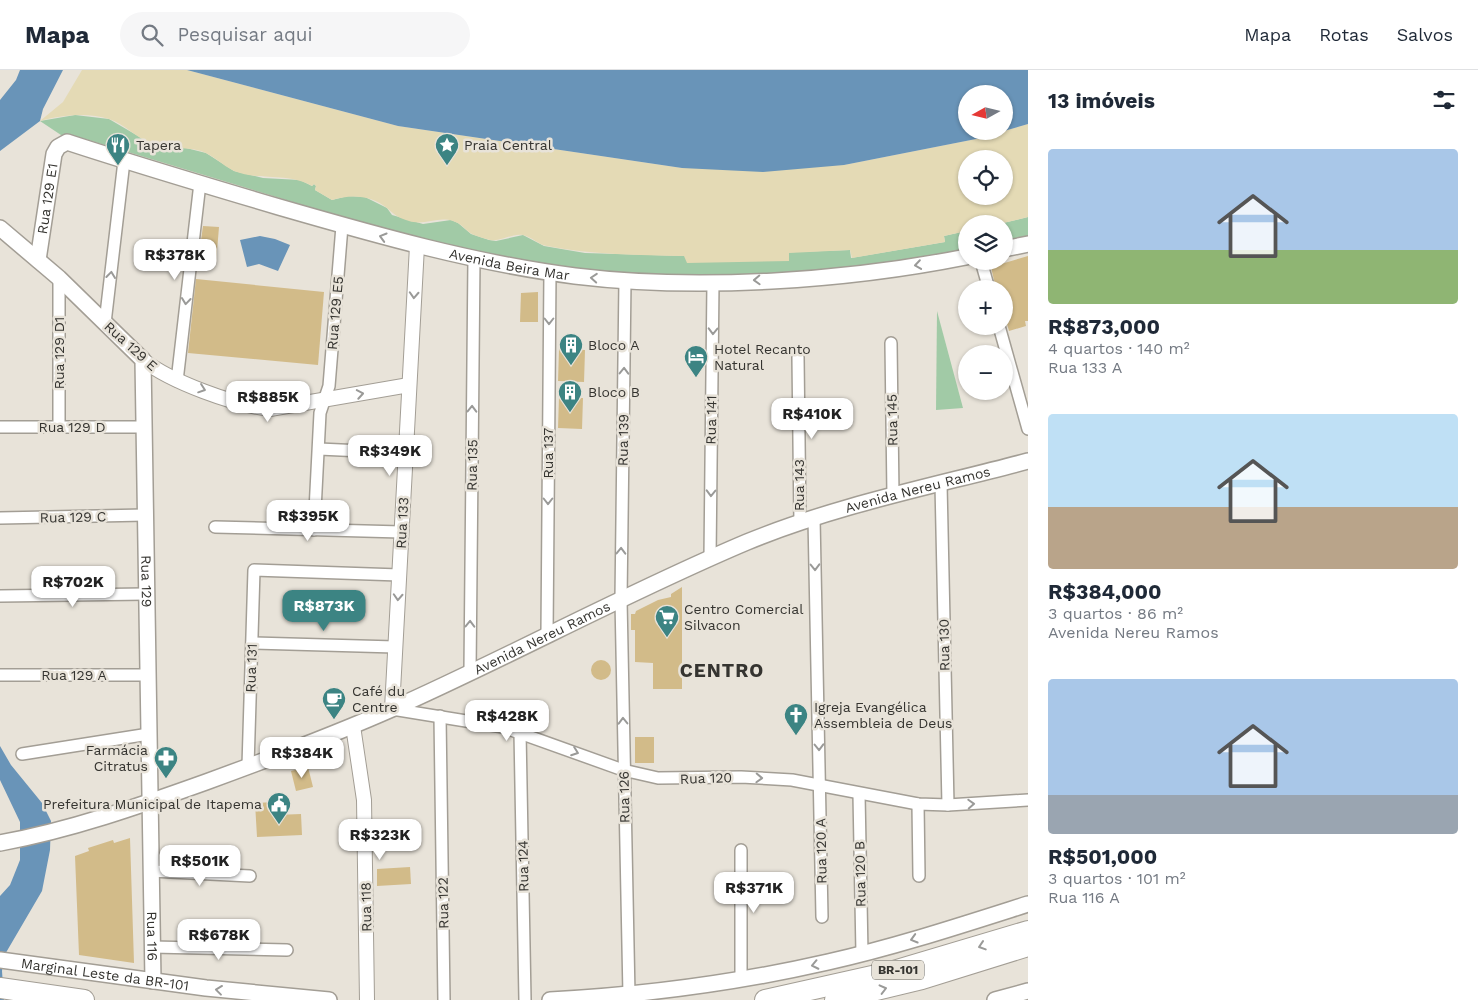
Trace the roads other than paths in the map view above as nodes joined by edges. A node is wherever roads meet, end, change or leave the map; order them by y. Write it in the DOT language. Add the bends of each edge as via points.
graph roads {
  1 [pos="67,142"];
  2 [pos="124,161"];
  3 [pos="200,183"];
  4 [pos="342,226"];
  5 [pos="0,228"];
  6 [pos="1028,244"];
  7 [pos="416,246"];
  8 [pos="1013,247"];
  9 [pos="474,258"];
  10 [pos="958,258"];
  11 [pos="38,260"];
  12 [pos="550,272"];
  13 [pos="59,278"];
  14 [pos="625,280"];
  15 [pos="713,282"];
  16 [pos="105,323"];
  17 [pos="1002,335"];
  18 [pos="891,343"];
  19 [pos="798,357"];
  20 [pos="143,360"];
  21 [pos="177,381"];
  22 [pos="409,385"];
  23 [pos="324,400"];
  24 [pos="0,427"];
  25 [pos="59,427"];
  26 [pos="144,427"];
  27 [pos="1028,429"];
  28 [pos="319,449"];
  29 [pos="406,453"];
  30 [pos="1028,461"];
  31 [pos="941,484"];
  32 [pos="893,496"];
  33 [pos="145,515"];
  34 [pos="0,518"];
  35 [pos="807,520"];
  36 [pos="215,527"];
  37 [pos="314,530"];
  38 [pos="401,532"];
  39 [pos="710,558"];
  40 [pos="399,576"];
  41 [pos="146,594"];
  42 [pos="0,596"];
  43 [pos="621,600"];
  44 [pos="547,634"];
  45 [pos="252,643"];
  46 [pos="395,648"];
  47 [pos="470,672"];
  48 [pos="0,675"];
  49 [pos="148,675"];
  50 [pos="392,709"];
  51 [pos="440,716"];
  52 [pos="352,726"];
  53 [pos="520,732"];
  54 [pos="149,734"];
  55 [pos="22,754"];
  56 [pos="248,766"];
  57 [pos="624,770"];
  58 [pos="819,784"];
  59 [pos="858,794"];
  60 [pos="1028,800"];
  61 [pos="150,802"];
  62 [pos="918,804"];
  63 [pos="948,805"];
  64 [pos="6,842"];
  65 [pos="741,850"];
  66 [pos="151,871"];
  67 [pos="250,876"];
  68 [pos="919,876"];
  69 [pos="1028,904"];
  70 [pos="822,917"];
  71 [pos="1028,931"];
  72 [pos="152,946"];
  73 [pos="1028,946"];
  74 [pos="287,950"];
  75 [pos="862,954"];
  76 [pos="0,960"];
  77 [pos="153,980"];
  78 [pos="741,980"];
  79 [pos="0,988"];
  80 [pos="629,995"];
  81 [pos="1025,995"];
  82 [pos="84,1000"];
  83 [pos="329,1000"];
  84 [pos="367,1000"];
  85 [pos="444,1000"];
  86 [pos="525,1000"];
  87 [pos="550,1000"];
  88 [pos="765,1000"];
  89 [pos="835,1000"];
  90 [pos="995,1000"];
  1 -- 2 [label="main road, Avenida Beira Mar"];
  1 -- 11 [label="main road, Rua 129 E1" via="54,154"];
  2 -- 3 [label="main road, Avenida Beira Mar"];
  16 -- 2 [label="street, one-way"];
  3 -- 4 [label="main road, Avenida Beira Mar"];
  3 -- 21 [label="street, one-way"];
  7 -- 4 [label="main road, Avenida Beira Mar, one-way"];
  4 -- 23 [label="street, Rua 129 E5" via="329,386"];
  5 -- 11 [label="main road, Rua 129 E"];
  6 -- 8 [label="main road"];
  7 -- 9 [label="main road, Avenida Beira Mar"];
  7 -- 22 [label="street, Rua 133, one-way"];
  9 -- 12 [label="main road, Avenida Beira Mar"];
  47 -- 9 [label="street, Rua 135, one-way"];
  10 -- 15 [label="main road, Avenida Beira Mar, one-way" via="826,277"];
  11 -- 13 [label="main road, Rua 129 E"];
  14 -- 12 [label="main road, Avenida Beira Mar, one-way"];
  12 -- 44 [label="street, Rua 137, one-way"];
  13 -- 16 [label="main road, Rua 129 E"];
  13 -- 25 [label="street, Rua 129 D1"];
  14 -- 15 [label="main road, Avenida Beira Mar"];
  43 -- 14 [label="street, Rua 139, one-way"];
  15 -- 39 [label="street, Rua 141, one-way"];
  16 -- 20 [label="main road, Rua 129 E"];
  17 -- 27 [label="street"];
  18 -- 32 [label="street, Rua 145"];
  19 -- 35 [label="street, Rua 143"];
  20 -- 21 [label="street, Rua 129 E"];
  20 -- 26 [label="main road, Rua 129"];
  21 -- 23 [label="street, Rua 129 E, one-way" via="261,408"];
  23 -- 22 [label="street, Rua 129 E, one-way"];
  22 -- 29 [label="street, Rua 133"];
  23 -- 28 [label="street, Rua 129 E5" via="320,414"];
  24 -- 25 [label="street, Rua 129 D"];
  25 -- 26 [label="street, Rua 129 D"];
  26 -- 33 [label="main road, Rua 129"];
  28 -- 29 [label="street"];
  28 -- 37 [label="street, Rua 129 E5"];
  29 -- 38 [label="street, Rua 133"];
  30 -- 31 [label="main road, Avenida Nereu Ramos"];
  31 -- 32 [label="main road, Avenida Nereu Ramos"];
  31 -- 63 [label="street, Rua 130"];
  32 -- 35 [label="main road, Avenida Nereu Ramos"];
  33 -- 34 [label="street, Rua 129 C"];
  33 -- 41 [label="main road, Rua 129"];
  35 -- 39 [label="main road, Avenida Nereu Ramos"];
  35 -- 58 [label="street, Rua 143, one-way"];
  36 -- 37 [label="street"];
  37 -- 38 [label="street"];
  38 -- 40 [label="street, Rua 133"];
  39 -- 43 [label="main road, Avenida Nereu Ramos"];
  40 -- 45 [label="street, Rua 131" via="254,570"];
  40 -- 46 [label="street, Rua 133, one-way"];
  41 -- 42 [label="street"];
  41 -- 49 [label="main road, Rua 129"];
  43 -- 44 [label="main road, Avenida Nereu Ramos"];
  57 -- 43 [label="street, Rua 126, one-way"];
  44 -- 47 [label="main road, Avenida Nereu Ramos"];
  45 -- 46 [label="street"];
  45 -- 56 [label="street, Rua 131"];
  46 -- 50 [label="street, Rua 133"];
  47 -- 50 [label="main road, Avenida Nereu Ramos"];
  48 -- 49 [label="street, Rua 129 A"];
  49 -- 54 [label="main road, Rua 129"];
  50 -- 51 [label="street, Rua 120"];
  50 -- 52 [label="main road, Avenida Nereu Ramos"];
  51 -- 53 [label="street, Rua 120"];
  51 -- 85 [label="street, Rua 122"];
  52 -- 56 [label="main road, Avenida Nereu Ramos"];
  52 -- 84 [label="street, Rua 118" via="364,800"];
  53 -- 57 [label="street, Rua 120, one-way"];
  53 -- 86 [label="street, Rua 124"];
  54 -- 55 [label="street"];
  54 -- 61 [label="main road, Rua 129"];
  56 -- 61 [label="main road, Avenida Nereu Ramos"];
  57 -- 58 [label="street, Rua 120, one-way" via="671,779 768,778"];
  57 -- 80 [label="street, Rua 126"];
  58 -- 59 [label="street, Rua 120"];
  58 -- 70 [label="street, Rua 120 A"];
  59 -- 62 [label="street, Rua 120"];
  59 -- 75 [label="street, Rua 120 B"];
  63 -- 60 [label="street, Rua 120, one-way"];
  61 -- 64 [label="main road, Avenida Nereu Ramos"];
  61 -- 66 [label="main road, Rua 116"];
  62 -- 63 [label="street, Rua 120"];
  62 -- 68 [label="street"];
  65 -- 78 [label="street"];
  66 -- 67 [label="street"];
  66 -- 72 [label="main road, Rua 116"];
  69 -- 75 [label="main road, one-way"];
  71 -- 88 [label="highway, BR-101, one-way" via="890,972"];
  72 -- 74 [label="street"];
  72 -- 77 [label="main road, Rua 116"];
  89 -- 73 [label="highway, BR-101, one-way" via="922,979"];
  75 -- 78 [label="main road, one-way"];
  76 -- 77 [label="main road, Marginal Leste da BR-101"];
  83 -- 77 [label="main road, Marginal Leste da BR-101, one-way"];
  78 -- 80 [label="main road"];
  79 -- 82 [label="highway"];
  80 -- 87 [label="main road"];
  81 -- 90 [label="main road"];
}
